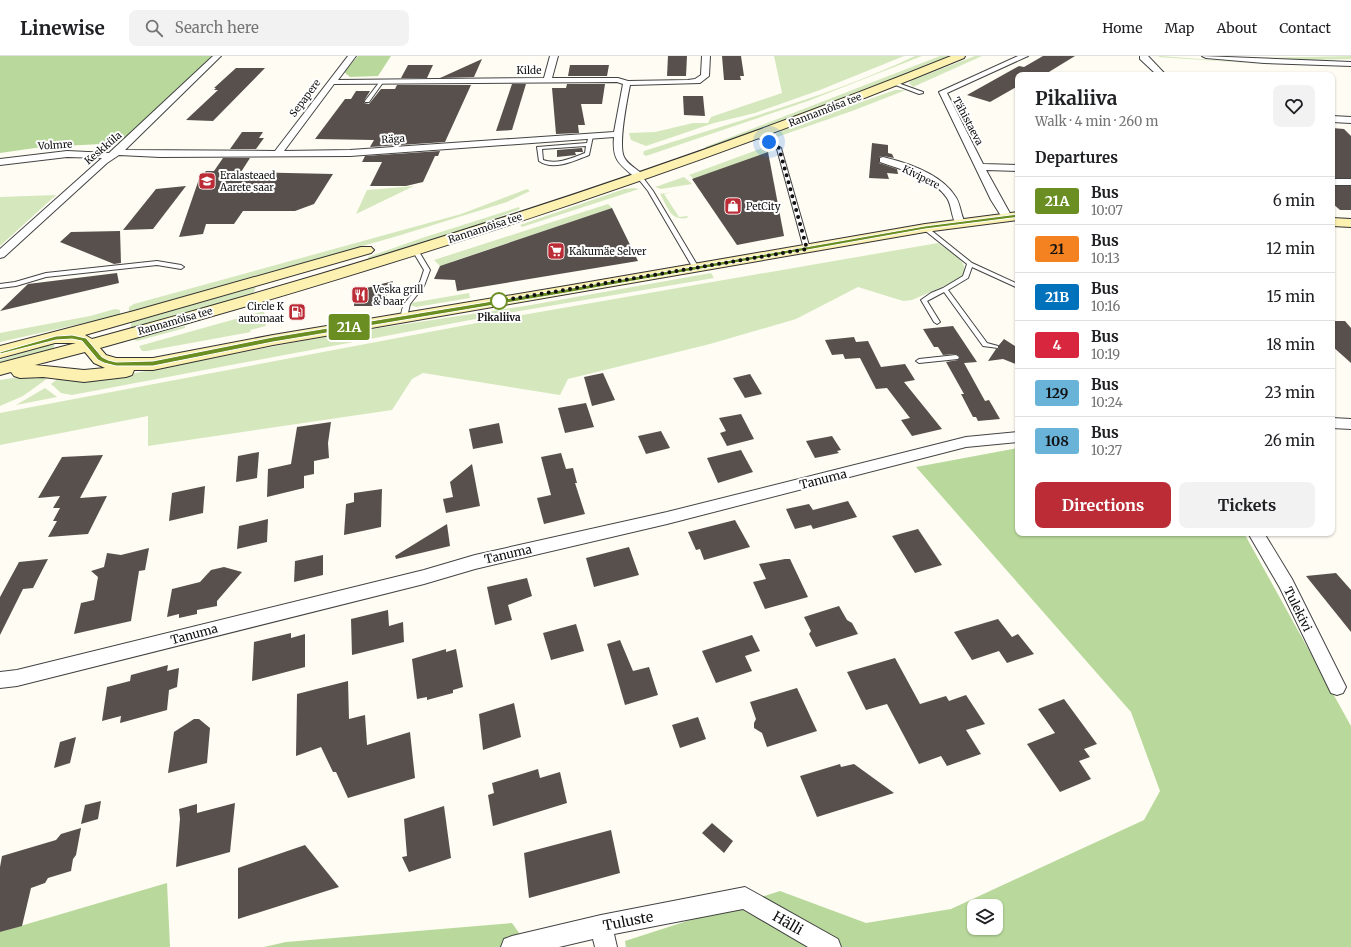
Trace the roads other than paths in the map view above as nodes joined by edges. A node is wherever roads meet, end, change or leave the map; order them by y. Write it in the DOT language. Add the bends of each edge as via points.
graph roads {
  1 [pos="217,56"];
  2 [pos="352,56"];
  3 [pos="554,56"];
  4 [pos="706,56"];
  5 [pos="931,56"];
  6 [pos="960,56"];
  7 [pos="1024,56"];
  8 [pos="1144,56"];
  9 [pos="1206,56"];
  10 [pos="1351,60"];
  11 [pos="1336,62"];
  12 [pos="1351,64"];
  13 [pos="1158,72"];
  14 [pos="547,80"];
  15 [pos="382,81"];
  16 [pos="331,82"];
  17 [pos="895,83"];
  18 [pos="627,84"];
  19 [pos="921,93"];
  20 [pos="367,101"];
  21 [pos="1335,120"];
  22 [pos="1351,120"];
  23 [pos="619,134"];
  24 [pos="757,135"];
  25 [pos="590,140"];
  26 [pos="538,144"];
  27 [pos="114,154"];
  28 [pos="277,154"];
  29 [pos="883,160"];
  30 [pos="0,162"];
  31 [pos="980,167"];
  32 [pos="1015,168"];
  33 [pos="634,171"];
  34 [pos="1335,182"];
  35 [pos="1351,182"];
  36 [pos="549,193"];
  37 [pos="1013,216"];
  38 [pos="960,222"];
  39 [pos="1335,222"];
  40 [pos="1351,223"];
  41 [pos="925,228"];
  42 [pos="379,246"];
  43 [pos="807,249"];
  44 [pos="415,250"];
  45 [pos="0,254"];
  46 [pos="970,264"];
  47 [pos="181,267"];
  48 [pos="696,268"];
  49 [pos="1015,285"];
  50 [pos="0,286"];
  51 [pos="945,289"];
  52 [pos="404,317"];
  53 [pos="937,322"];
  54 [pos="56,338"];
  55 [pos="90,345"];
  56 [pos="996,347"];
  57 [pos="0,352"];
  58 [pos="956,357"];
  59 [pos="920,361"];
  60 [pos="153,364"];
  61 [pos="0,369"];
  62 [pos="0,377"];
  63 [pos="1335,423"];
  64 [pos="1351,424"];
  65 [pos="1015,437"];
  66 [pos="1258,536"];
  67 [pos="0,680"];
  68 [pos="1337,687"];
  69 [pos="745,898"];
  70 [pos="603,937"];
  71 [pos="512,947"];
  72 [pos="830,947"];
  1 -- 27 [label="street, Keskküla"];
  2 -- 16 [label="street, Sepapere"];
  3 -- 14 [label="street"];
  4 -- 18 [label="street, Kilde" via="707,72 697,81"];
  5 -- 33 [label="main road, Rannamõisa tee"];
  6 -- 17 [label="main road, Rannamõisa tee"];
  7 -- 31 [label="street, Tähistaeva" via="944,92 944,99"];
  8 -- 13 [label="street"];
  9 -- 11 [label="street" via="1264,61"];
  10 -- 11 [label="street"];
  11 -- 12 [label="street"];
  14 -- 15 [label="street, Kilde"];
  14 -- 18 [label="street, Kilde" via="618,80"];
  15 -- 16 [label="street, Kilde"];
  15 -- 20 [label="lane"];
  16 -- 28 [label="street, Sepapere"];
  17 -- 19 [label="lane"];
  17 -- 24 [label="main road, Rannamõisa tee"];
  18 -- 23 [label="street"];
  21 -- 22 [label="street"];
  23 -- 25 [label="street, Räga"];
  23 -- 33 [label="street" via="619,158"];
  24 -- 33 [label="main road, Rannamõisa tee"];
  24 -- 43 [label="lane" via="779,148"];
  25 -- 26 [label="street, Räga"];
  25 -- 26 [label="lane" via="588,154 554,163 541,160"];
  26 -- 28 [label="street, Räga"];
  27 -- 28 [label="street, Räga"];
  27 -- 30 [label="street, Volmre" via="67,154"];
  27 -- 45 [label="street, Keskküla"];
  29 -- 38 [label="street, Kivipere" via="926,177 943,187 953,200 956,217"];
  31 -- 32 [label="street"];
  31 -- 37 [label="street, Tähistaeva" via="996,200"];
  33 -- 36 [label="main road, Rannamõisa tee"];
  33 -- 44 [label="main road, Rannamõisa tee"];
  33 -- 48 [label="lane" via="650,191"];
  34 -- 35 [label="street"];
  37 -- 38 [label="main road"];
  38 -- 41 [label="main road"];
  39 -- 40 [label="main road"];
  41 -- 43 [label="main road"];
  41 -- 46 [label="lane"];
  42 -- 54 [label="main road, Rannamõisa tee"];
  43 -- 48 [label="main road"];
  44 -- 52 [label="lane" via="427,270 421,287 406,302"];
  44 -- 55 [label="main road, Rannamõisa tee"];
  46 -- 49 [label="lane"];
  46 -- 51 [label="lane" via="966,277"];
  47 -- 50 [label="lane" via="157,263 31,278"];
  48 -- 52 [label="main road"];
  51 -- 53 [label="lane" via="924,300"];
  51 -- 56 [label="lane" via="985,345"];
  52 -- 60 [label="main road"];
  54 -- 55 [label="main road" via="72,337 84,340"];
  54 -- 57 [label="main road, Rannamõisa tee"];
  55 -- 60 [label="main road" via="100,359 106,362"];
  55 -- 61 [label="main road, Rannamõisa tee"];
  58 -- 59 [label="lane"];
  60 -- 62 [label="main road" via="141,369 95,375 31,371"];
  63 -- 64 [label="street"];
  65 -- 67 [label="street, Tanuma" via="966,442 667,518 475,562 162,643"];
  66 -- 68 [label="street, Tulekivi" via="1286,584"];
  69 -- 70 [label="street, Tuluste"];
  69 -- 72 [label="street, Hälli"];
  70 -- 71 [label="street, Tuluste"];
}
